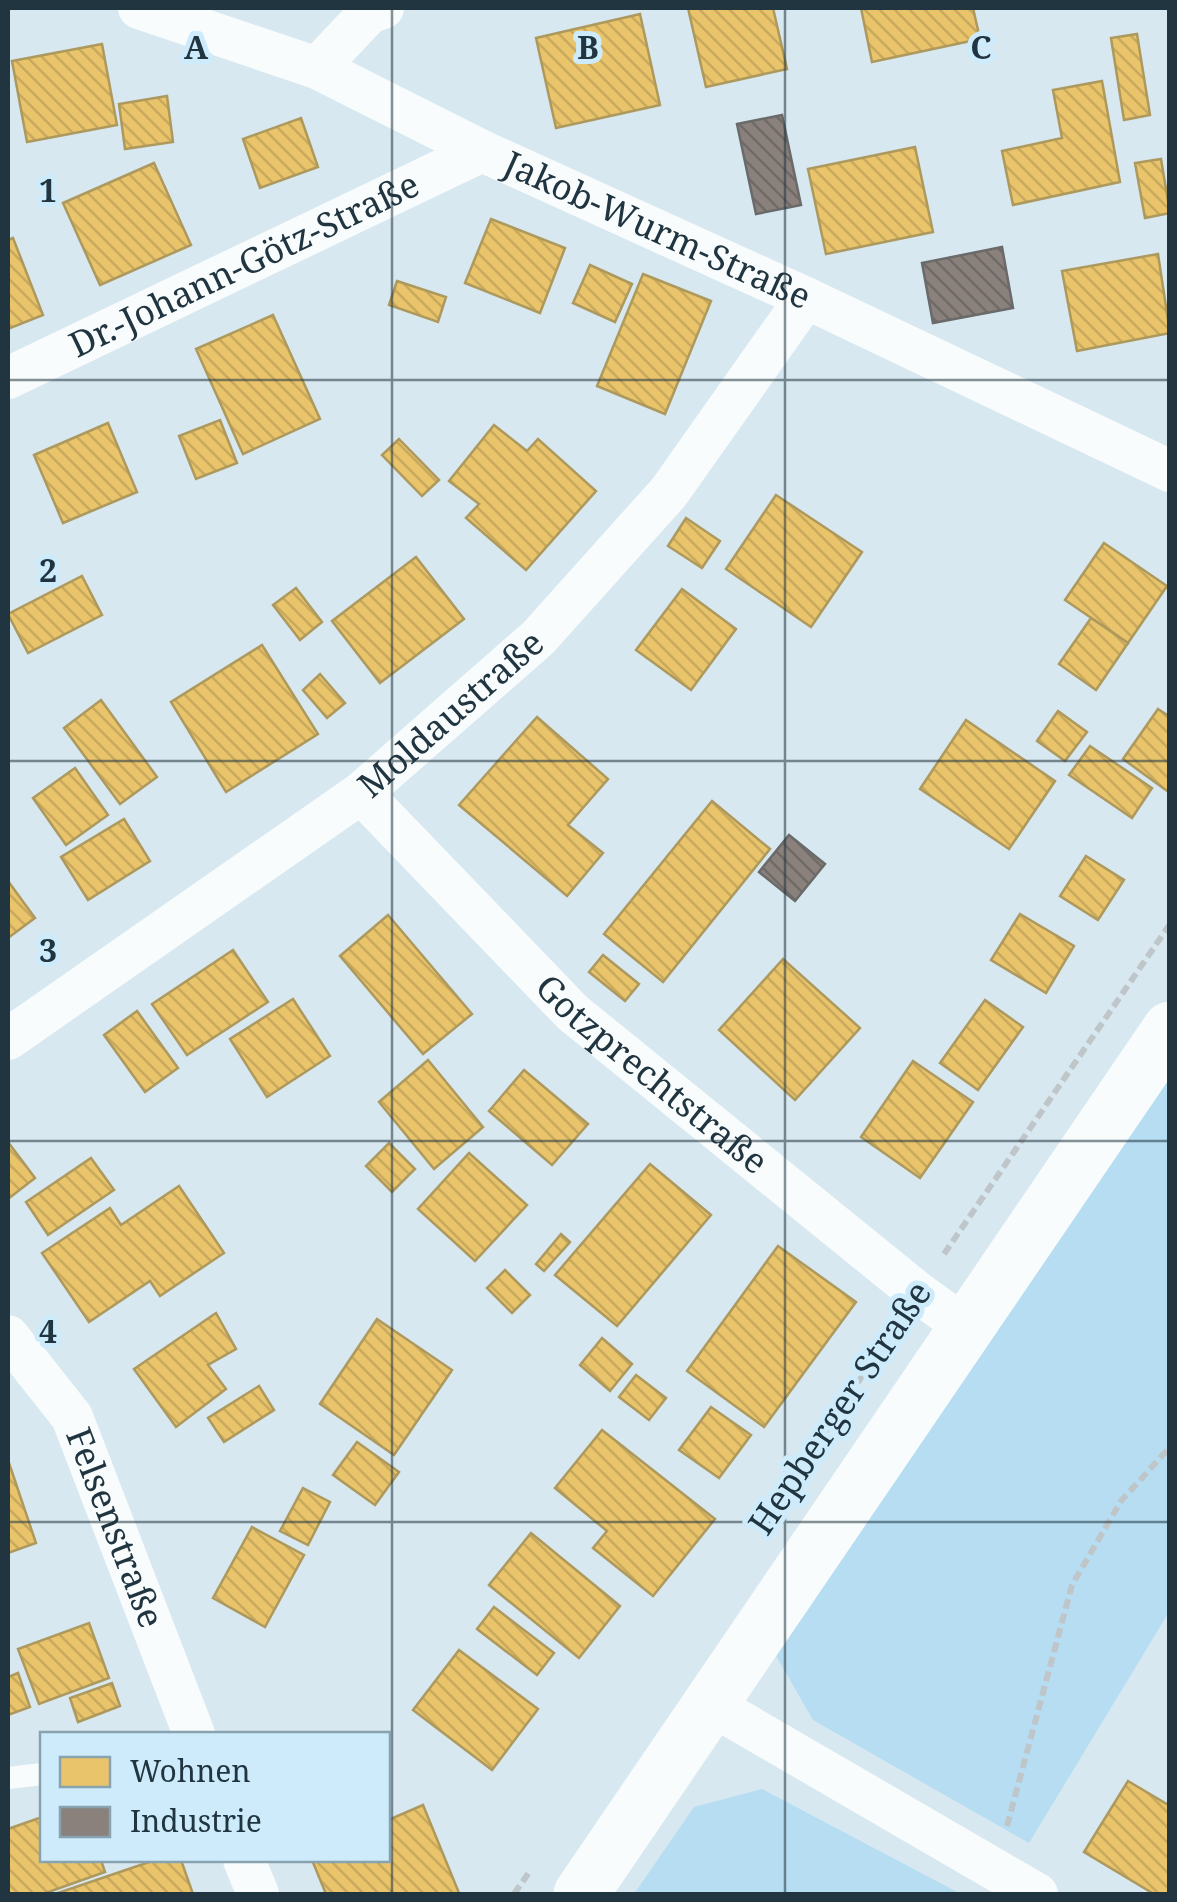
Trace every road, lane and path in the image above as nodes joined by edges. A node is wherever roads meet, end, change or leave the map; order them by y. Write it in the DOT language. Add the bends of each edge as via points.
graph roads {
  1 [pos="139,8"];
  2 [pos="382,8"];
  3 [pos="317,68"];
  4 [pos="482,151"];
  5 [pos="806,298"];
  6 [pos="8,378"];
  7 [pos="1170,471"];
  8 [pos="360,793"];
  9 [pos="1170,924"];
  10 [pos="1170,1029"];
  11 [pos="8,1039"];
  12 [pos="917,1292"];
  13 [pos="967,1328"];
  14 [pos="8,1336"];
  15 [pos="1170,1447"];
  16 [pos="779,1500"];
  17 [pos="710,1704"];
  18 [pos="193,1732"];
  19 [pos="40,1774"];
  20 [pos="8,1778"];
  21 [pos="245,1862"];
  22 [pos="535,1863"];
  23 [pos="993,1870"];
  24 [pos="258,1894"];
  25 [pos="514,1894"];
  26 [pos="581,1894"];
  27 [pos="1038,1894"];
  1 -- 3 [label="street, Jakob-Wurm-Straße"];
  2 -- 3 [label="street" via="369,13"];
  3 -- 4 [label="street, Jakob-Wurm-Straße"];
  4 -- 5 [label="street, Jakob-Wurm-Straße"];
  4 -- 6 [label="street, Dr.-Johann-Götz-Straße"];
  5 -- 7 [label="street, Jakob-Wurm-Straße"];
  5 -- 8 [label="street, Moldaustraße" via="669,492 551,624"];
  8 -- 11 [label="street, Moldaustraße"];
  8 -- 12 [label="street, Gotzprechtstraße" via="573,1013"];
  9 -- 12 [label="path, Hepberger Straße"];
  10 -- 13 [label="street, Hepberger Straße"];
  12 -- 13 [label="street, Gotzprechtstraße"];
  12 -- 16 [label="path, Hepberger Straße"];
  13 -- 17 [label="street, Hepberger Straße"];
  14 -- 18 [label="street, Felsenstraße" via="72,1418"];
  15 -- 23 [label="path" via="1120,1501 1072,1585"];
  17 -- 23 [label="street"];
  17 -- 26 [label="street, Hepberger Straße"];
  19 -- 20 [label="lane"];
  21 -- 24 [label="street"];
  22 -- 25 [label="path"];
  23 -- 27 [label="street"];
}
